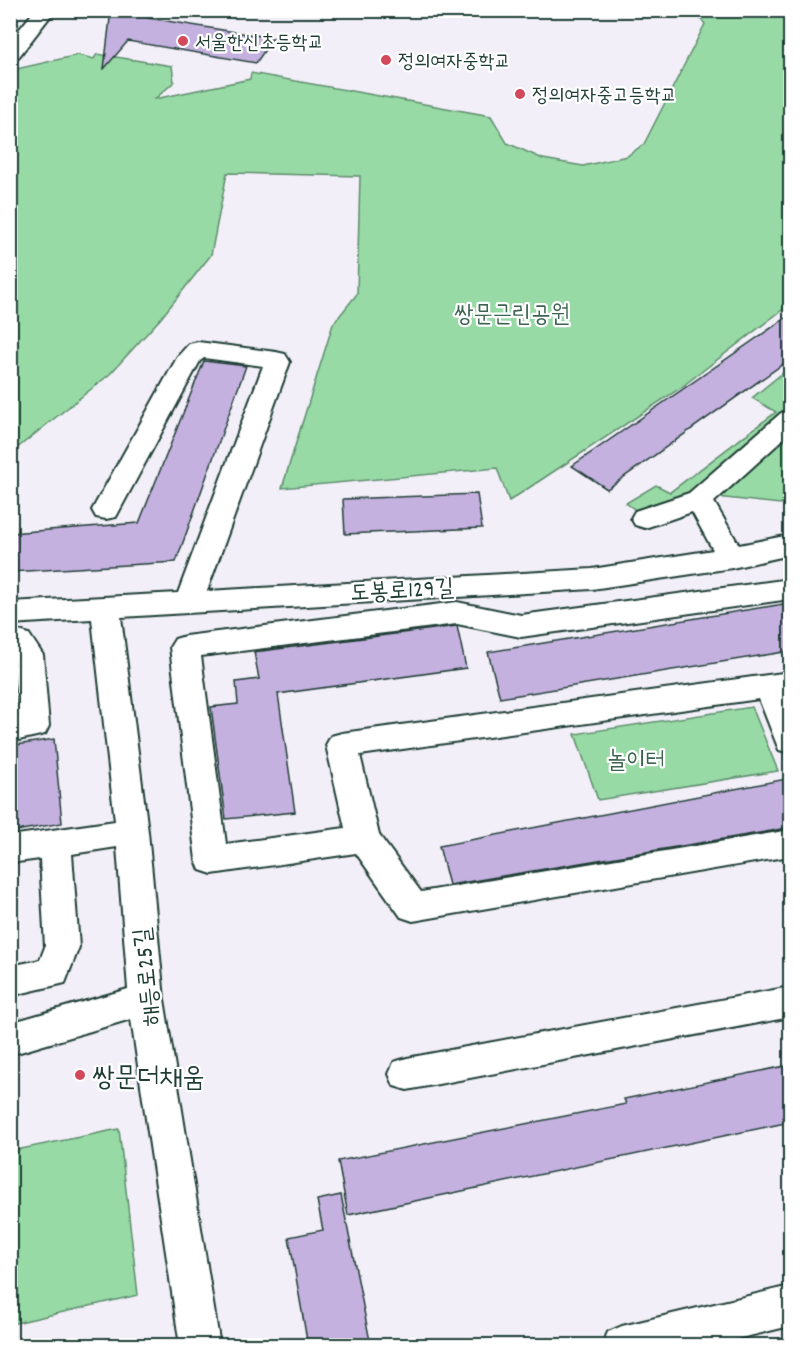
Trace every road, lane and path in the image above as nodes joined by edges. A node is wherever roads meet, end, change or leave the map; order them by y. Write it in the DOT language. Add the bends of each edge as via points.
graph roads {
  1 [pos="46,10"];
  2 [pos="10,55"];
  3 [pos="790,419"];
  4 [pos="699,500"];
  5 [pos="106,510"];
  6 [pos="645,518"];
  7 [pos="790,545"];
  8 [pos="732,558"];
  9 [pos="790,589"];
  10 [pos="189,601"];
  11 [pos="105,607"];
  12 [pos="10,613"];
  13 [pos="10,643"];
  14 [pos="780,684"];
  15 [pos="10,730"];
  16 [pos="790,741"];
  17 [pos="132,832"];
  18 [pos="364,839"];
  19 [pos="55,842"];
  20 [pos="790,843"];
  21 [pos="10,850"];
  22 [pos="10,981"];
  23 [pos="146,999"];
  24 [pos="790,1002"];
  25 [pos="10,1039"];
  26 [pos="407,1074"];
  27 [pos="790,1306"];
  28 [pos="200,1346"];
  29 [pos="622,1346"];
  1 -- 2 [label="street"];
  3 -- 4 [label="street"];
  4 -- 6 [label="street"];
  4 -- 8 [label="street"];
  5 -- 10 [label="street" via="190,356 204,350 278,362"];
  7 -- 8 [label="street, 도봉로129길"];
  8 -- 10 [label="street, 도봉로129길" via="592,579"];
  9 -- 18 [label="street" via="521,626 457,613 185,647 212,861"];
  10 -- 11 [label="street, 도봉로129길"];
  11 -- 12 [label="street, 도봉로129길"];
  11 -- 17 [label="street, 해등로25길"];
  13 -- 15 [label="street" via="19,642 28,655 34,726"];
  14 -- 16 [label="street"];
  14 -- 18 [label="street" via="342,745"];
  17 -- 19 [label="street"];
  17 -- 23 [label="street, 해등로25길"];
  18 -- 20 [label="street" via="413,907"];
  19 -- 21 [label="street"];
  19 -- 22 [label="street" via="62,947 53,972"];
  23 -- 25 [label="street"];
  23 -- 28 [label="street, 해등로25길"];
  24 -- 26 [label="street"];
  27 -- 29 [label="street"];
}
